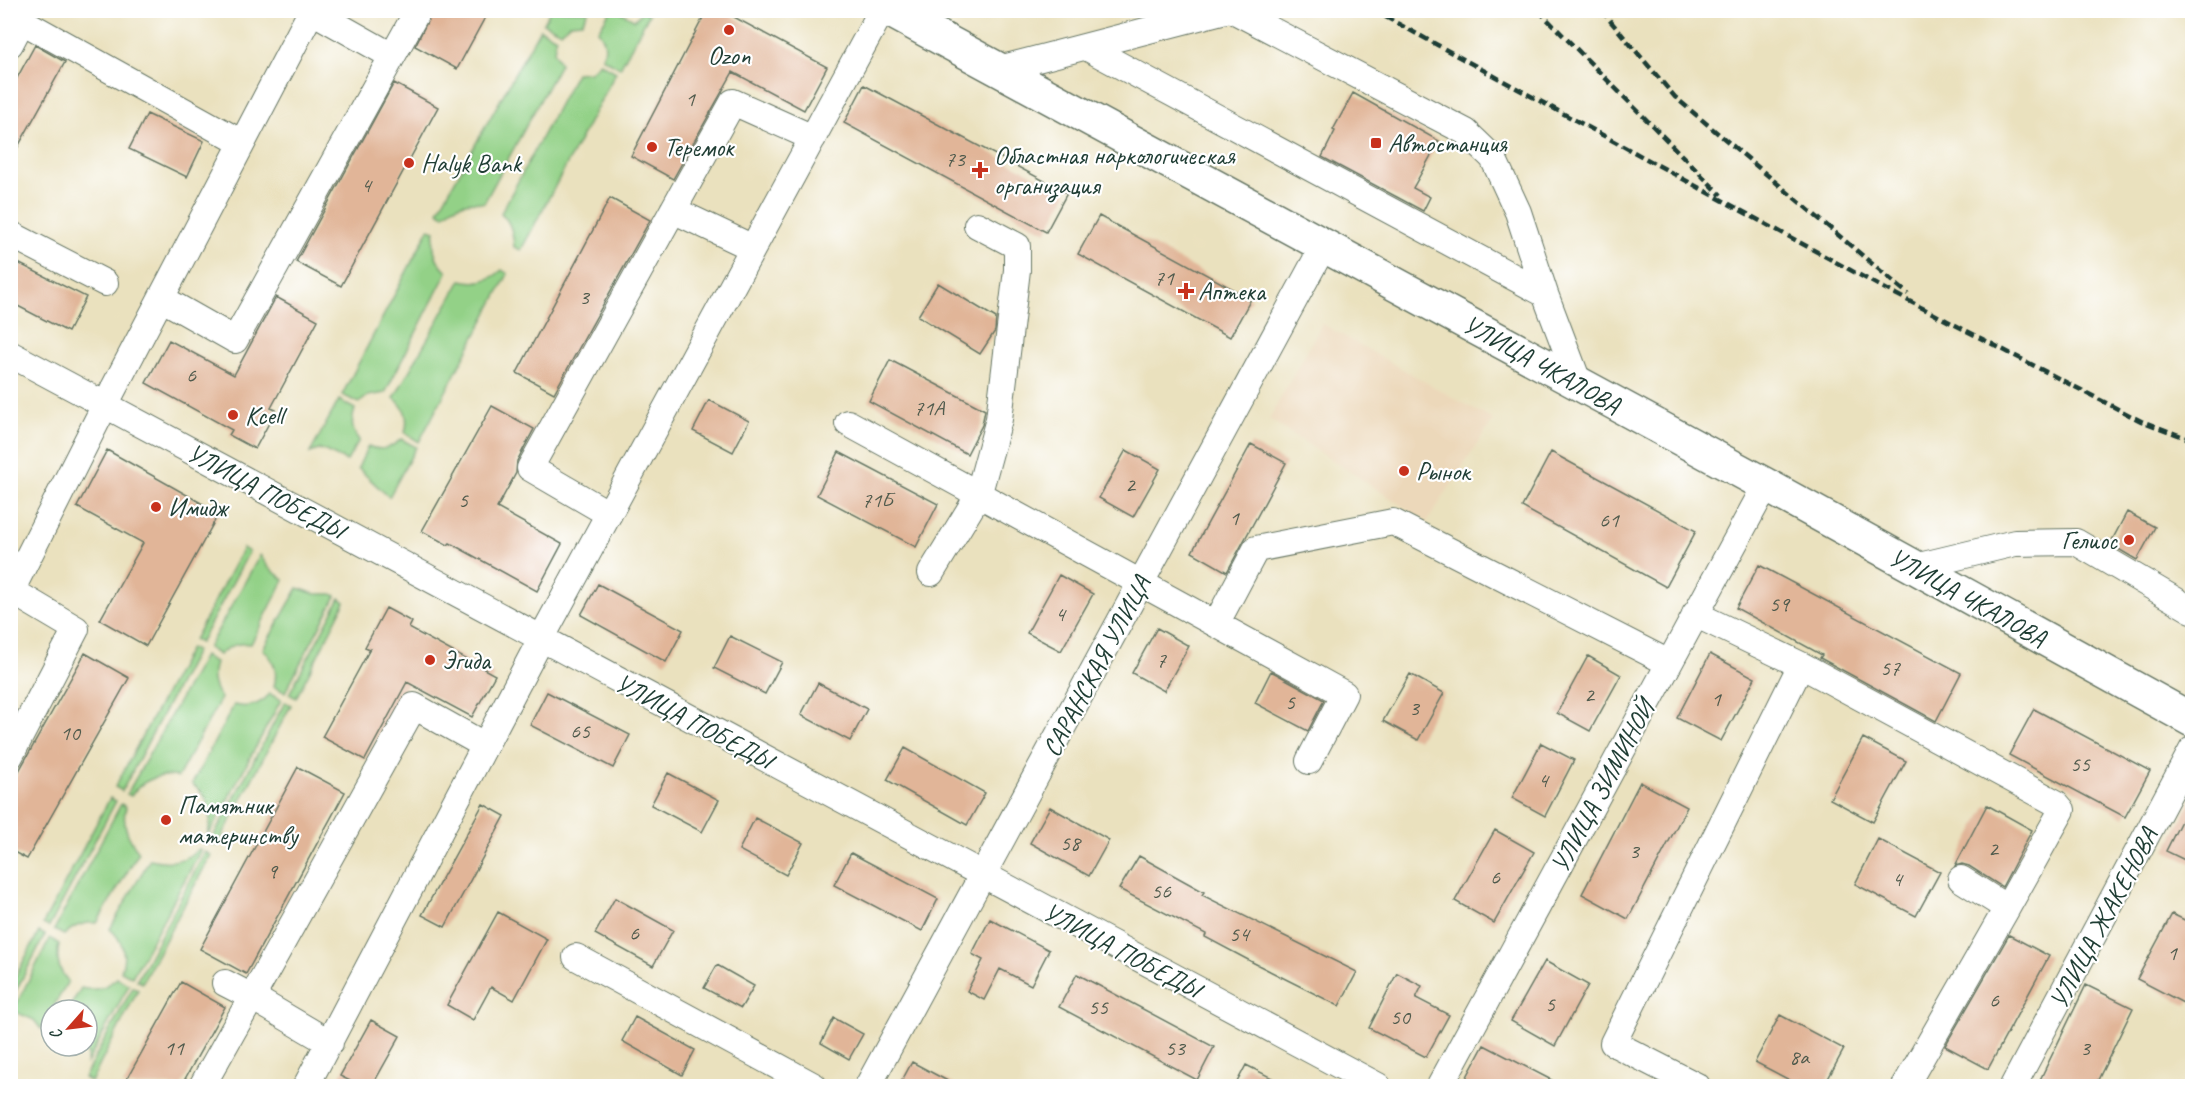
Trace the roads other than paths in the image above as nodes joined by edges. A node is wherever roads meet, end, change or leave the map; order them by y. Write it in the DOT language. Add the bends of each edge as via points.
graph roads {
  1 [pos="418,10"];
  2 [pos="882,10"];
  3 [pos="889,10"];
  4 [pos="1226,10"];
  5 [pos="1233,10"];
  6 [pos="312,11"];
  7 [pos="14,27"];
  8 [pos="1086,47"];
  9 [pos="392,56"];
  10 [pos="999,69"];
  11 [pos="813,138"];
  12 [pos="242,142"];
  13 [pos="673,210"];
  14 [pos="977,225"];
  15 [pos="10,234"];
  16 [pos="1324,245"];
  17 [pos="753,248"];
  18 [pos="105,283"];
  19 [pos="1545,294"];
  20 [pos="161,298"];
  21 [pos="10,354"];
  22 [pos="1579,384"];
  23 [pos="105,405"];
  24 [pos="848,423"];
  25 [pos="1766,485"];
  26 [pos="978,496"];
  27 [pos="609,513"];
  28 [pos="1915,567"];
  29 [pos="931,573"];
  30 [pos="1141,583"];
  31 [pos="11,592"];
  32 [pos="2193,610"];
  33 [pos="1695,614"];
  34 [pos="1216,624"];
  35 [pos="541,639"];
  36 [pos="1669,663"];
  37 [pos="1801,665"];
  38 [pos="2193,720"];
  39 [pos="484,746"];
  40 [pos="2193,750"];
  41 [pos="10,756"];
  42 [pos="1310,761"];
  43 [pos="982,875"];
  44 [pos="1961,879"];
  45 [pos="2007,908"];
  46 [pos="576,957"];
  47 [pos="225,983"];
  48 [pos="252,997"];
  49 [pos="330,1043"];
  50 [pos="202,1086"];
  51 [pos="306,1086"];
  52 [pos="814,1086"];
  53 [pos="868,1086"];
  54 [pos="1378,1086"];
  55 [pos="1440,1086"];
  56 [pos="1697,1086"];
  57 [pos="1905,1086"];
  58 [pos="2013,1086"];
  1 -- 9 [label="street"];
  2 -- 11 [label="street"];
  3 -- 10 [label="main road, УЛИЦА ЧКАЛОВА"];
  4 -- 8 [label="street"];
  5 -- 19 [label="street" via="1466,132 1493,158 1518,212"];
  6 -- 9 [label="street"];
  6 -- 12 [label="street"];
  7 -- 12 [label="street"];
  8 -- 10 [label="street"];
  8 -- 19 [label="street"];
  9 -- 20 [label="street" via="235,340"];
  10 -- 16 [label="main road, УЛИЦА ЧКАЛОВА"];
  11 -- 13 [label="street" via="733,102"];
  11 -- 17 [label="street"];
  12 -- 20 [label="street"];
  13 -- 17 [label="street"];
  13 -- 27 [label="street" via="530,468"];
  14 -- 26 [label="street" via="1017,246 999,419"];
  15 -- 18 [label="street"];
  16 -- 22 [label="main road, УЛИЦА ЧКАЛОВА"];
  16 -- 30 [label="street, САРАНСКАЯ УЛИЦА"];
  17 -- 27 [label="street"];
  19 -- 22 [label="street"];
  20 -- 23 [label="street"];
  21 -- 23 [label="street, УЛИЦА ПОБЕДЫ"];
  22 -- 25 [label="main road, УЛИЦА ЧКАЛОВА"];
  23 -- 31 [label="street"];
  23 -- 35 [label="street, УЛИЦА ПОБЕДЫ"];
  24 -- 26 [label="street"];
  25 -- 28 [label="main road, УЛИЦА ЧКАЛОВА"];
  25 -- 33 [label="street, УЛИЦА ЗИМИНОЙ"];
  26 -- 29 [label="street"];
  26 -- 30 [label="street"];
  27 -- 35 [label="street"];
  28 -- 32 [label="street" via="2015,543 2076,542"];
  28 -- 38 [label="main road, УЛИЦА ЧКАЛОВА"];
  30 -- 34 [label="street"];
  30 -- 43 [label="street, САРАНСКАЯ УЛИЦА"];
  31 -- 41 [label="street" via="76,629"];
  33 -- 36 [label="street, УЛИЦА ЗИМИНОЙ"];
  33 -- 37 [label="street"];
  34 -- 36 [label="street" via="1256,549 1393,522"];
  34 -- 42 [label="street" via="1344,694"];
  35 -- 39 [label="street"];
  35 -- 43 [label="street, УЛИЦА ПОБЕДЫ"];
  36 -- 55 [label="street, УЛИЦА ЗИМИНОЙ"];
  37 -- 45 [label="street" via="2060,806 2062,810"];
  37 -- 56 [label="street" via="1613,1043"];
  39 -- 48 [label="street" via="414,706"];
  39 -- 49 [label="street"];
  40 -- 58 [label="street, УЛИЦА ЖАКЕНОВА"];
  43 -- 53 [label="street, САРАНСКАЯ УЛИЦА"];
  43 -- 54 [label="street, УЛИЦА ПОБЕДЫ"];
  44 -- 45 [label="street"];
  45 -- 57 [label="street"];
  46 -- 52 [label="street"];
  47 -- 48 [label="street"];
  48 -- 49 [label="street"];
  48 -- 50 [label="street"];
  49 -- 51 [label="street"];
}
